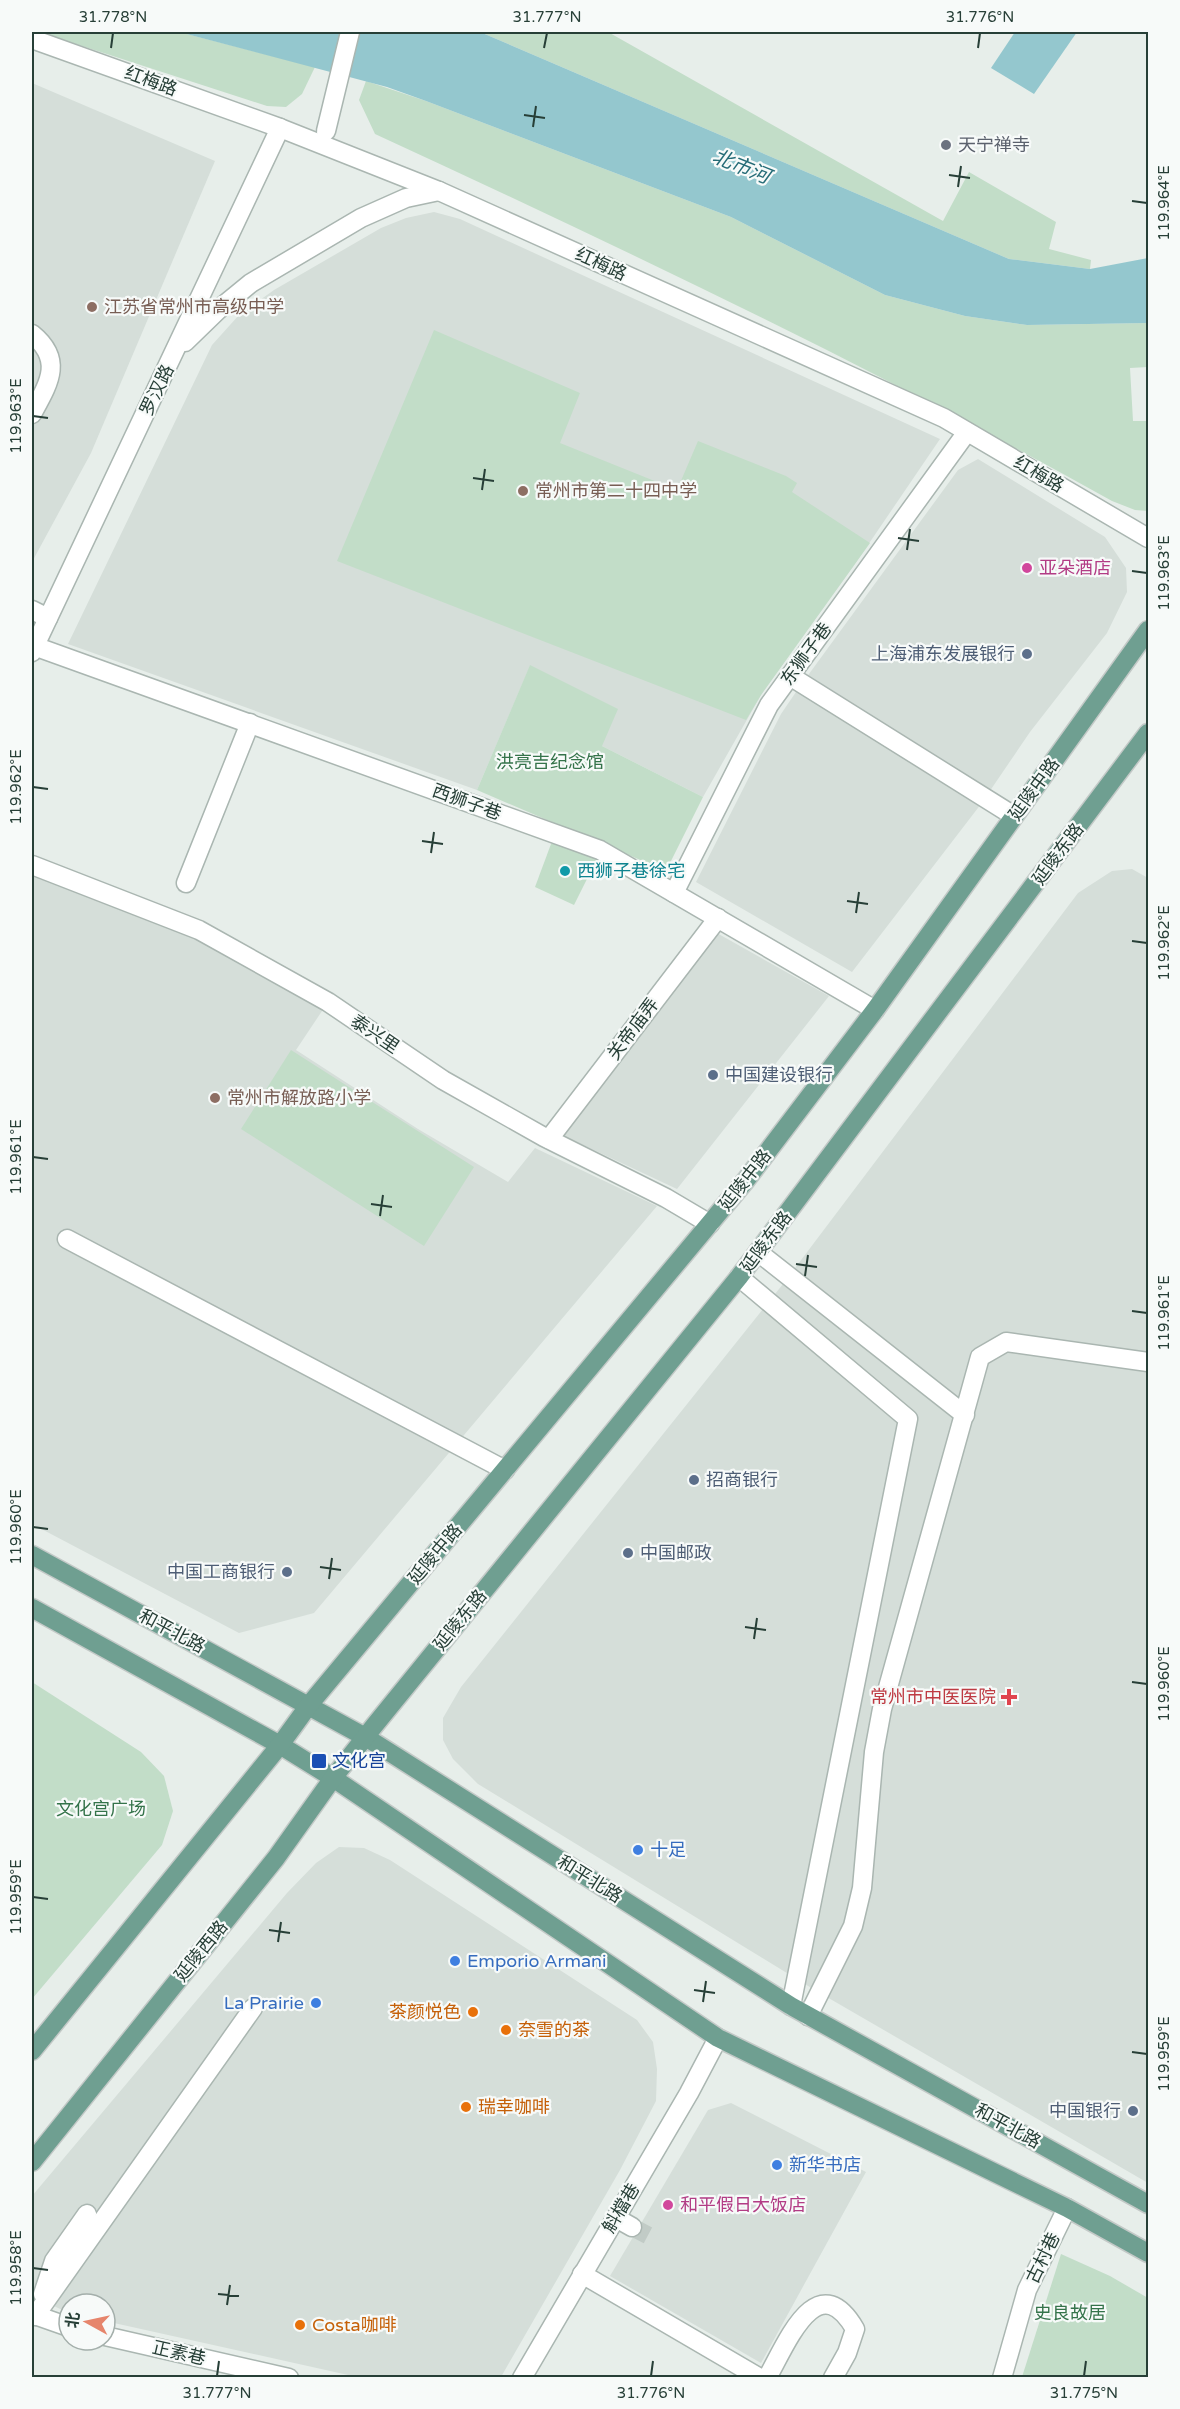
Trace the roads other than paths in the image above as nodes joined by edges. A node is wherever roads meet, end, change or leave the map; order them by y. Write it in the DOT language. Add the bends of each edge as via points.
graph roads {
  1 [pos="350,32"];
  2 [pos="32,39"];
  3 [pos="280,128"];
  4 [pos="326,131"];
  5 [pos="439,191"];
  6 [pos="32,334"];
  7 [pos="175,352"];
  8 [pos="32,414"];
  9 [pos="967,432"];
  10 [pos="1149,538"];
  11 [pos="40,614"];
  12 [pos="1149,630"];
  13 [pos="33,649"];
  14 [pos="790,676"];
  15 [pos="250,723"];
  16 [pos="1149,733"];
  17 [pos="1014,816"];
  18 [pos="32,866"];
  19 [pos="186,883"];
  20 [pos="674,893"];
  21 [pos="718,918"];
  22 [pos="875,1010"];
  23 [pos="549,1139"];
  24 [pos="710,1224"];
  25 [pos="67,1239"];
  26 [pos="758,1252"];
  27 [pos="739,1277"];
  28 [pos="1149,1362"];
  29 [pos="965,1415"];
  30 [pos="505,1470"];
  31 [pos="32,1555"];
  32 [pos="32,1608"];
  33 [pos="309,1706"];
  34 [pos="367,1738"];
  35 [pos="280,1745"];
  36 [pos="333,1778"];
  37 [pos="791,2006"];
  38 [pos="253,2008"];
  39 [pos="808,2016"];
  40 [pos="718,2038"];
  41 [pos="32,2051"];
  42 [pos="32,2162"];
  43 [pos="1149,2204"];
  44 [pos="1067,2208"];
  45 [pos="87,2214"];
  46 [pos="616,2218"];
  47 [pos="632,2227"];
  48 [pos="1149,2253"];
  49 [pos="582,2274"];
  50 [pos="33,2315"];
  51 [pos="57,2323"];
  52 [pos="117,2339"];
  53 [pos="289,2378"];
  54 [pos="522,2378"];
  55 [pos="760,2378"];
  56 [pos="767,2378"];
  57 [pos="833,2378"];
  58 [pos="1002,2378"];
  1 -- 4 [label="street"];
  2 -- 3 [label="street, 红梅路"];
  3 -- 5 [label="street, 红梅路"];
  3 -- 7 [label="street, 罗汉路"];
  5 -- 7 [label="street" via="406,198 361,218 251,283"];
  5 -- 9 [label="street, 红梅路" via="944,418"];
  6 -- 8 [label="street" via="46,346 52,367"];
  7 -- 11 [label="street, 罗汉路"];
  9 -- 10 [label="street, 红梅路"];
  9 -- 14 [label="street, 东狮子巷"];
  11 -- 13 [label="street, 罗汉路"];
  12 -- 17 [label="main road, 延陵中路"];
  13 -- 15 [label="street, 西狮子巷"];
  14 -- 17 [label="street"];
  14 -- 20 [label="street, 东狮子巷" via="770,705"];
  15 -- 19 [label="street"];
  15 -- 20 [label="street, 西狮子巷" via="600,850"];
  16 -- 26 [label="main road, 延陵东路"];
  17 -- 22 [label="main road, 延陵中路"];
  18 -- 23 [label="street, 泰兴里" via="200,930 328,1002 443,1080"];
  20 -- 21 [label="street, 西狮子巷"];
  21 -- 22 [label="street, 西狮子巷"];
  21 -- 23 [label="street, 关帝庙弄"];
  22 -- 24 [label="main road, 延陵中路"];
  23 -- 24 [label="street, 泰兴里"];
  24 -- 30 [label="main road, 延陵中路"];
  25 -- 30 [label="street"];
  26 -- 27 [label="main road, 延陵东路"];
  26 -- 29 [label="street"];
  27 -- 34 [label="main road, 延陵东路"];
  27 -- 37 [label="street" via="908,1419"];
  28 -- 29 [label="street" via="1006,1342 980,1357"];
  29 -- 39 [label="street" via="882,1709 874,1752 862,1888 854,1926"];
  30 -- 33 [label="main road, 延陵中路"];
  31 -- 33 [label="main road, 和平北路"];
  32 -- 35 [label="main road"];
  33 -- 34 [label="main road, 和平北路"];
  33 -- 35 [label="main road"];
  34 -- 36 [label="main road, 延陵西路"];
  34 -- 37 [label="main road, 和平北路"];
  35 -- 36 [label="main road"];
  35 -- 41 [label="main road"];
  36 -- 40 [label="main road"];
  36 -- 42 [label="main road, 延陵西路" via="276,1858"];
  37 -- 39 [label="main road, 和平北路"];
  38 -- 50 [label="street"];
  39 -- 43 [label="main road, 和平北路"];
  40 -- 44 [label="main road"];
  40 -- 46 [label="street, 斛檔巷"];
  44 -- 48 [label="main road"];
  44 -- 58 [label="street, 古村巷" via="1027,2290"];
  45 -- 50 [label="street" via="54,2261"];
  46 -- 47 [label="street"];
  46 -- 49 [label="street, 斛檔巷"];
  49 -- 54 [label="street, 斛檔巷"];
  49 -- 55 [label="street"];
  50 -- 51 [label="street"];
  52 -- 53 [label="street, 正素巷"];
  56 -- 57 [label="street" via="804,2315 814,2306 825,2304 847,2314 855,2329"];
}
